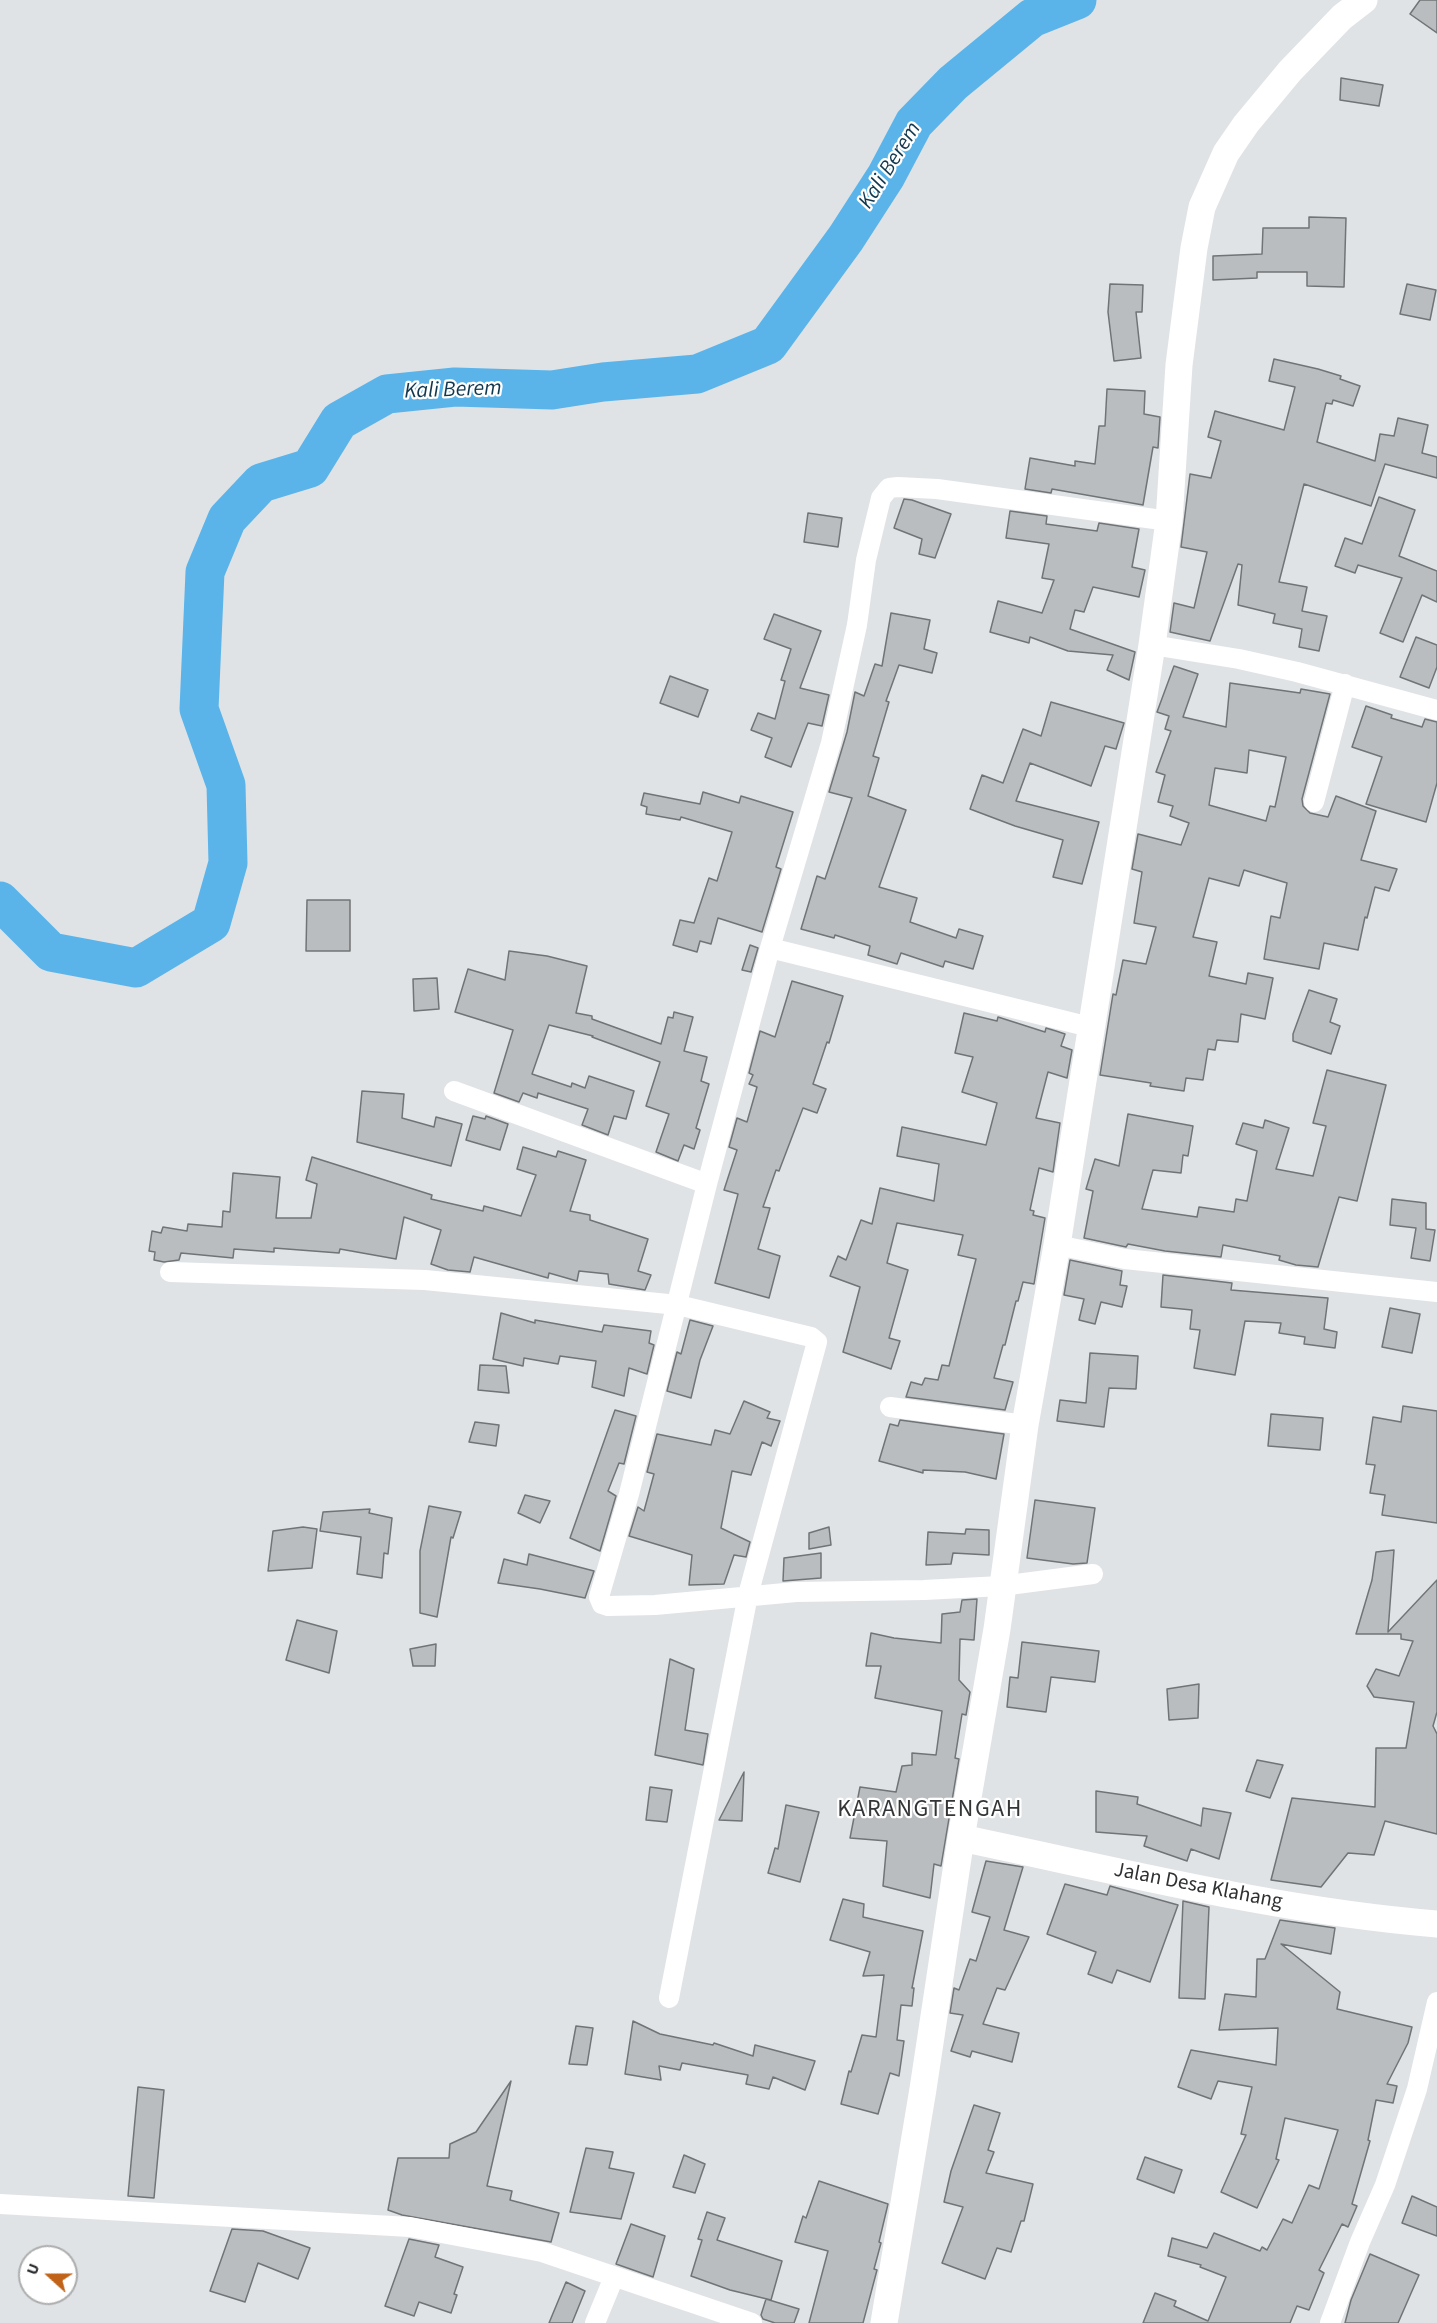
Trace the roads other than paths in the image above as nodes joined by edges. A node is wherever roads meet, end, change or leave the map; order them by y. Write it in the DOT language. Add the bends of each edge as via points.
graph roads {
  1 [pos="1364,0"];
  2 [pos="1169,521"];
  3 [pos="1152,645"];
  4 [pos="1345,684"];
  5 [pos="1437,710"];
  6 [pos="1314,802"];
  7 [pos="770,948"];
  8 [pos="1090,1027"];
  9 [pos="454,1091"];
  10 [pos="707,1184"];
  11 [pos="1057,1245"];
  12 [pos="170,1272"];
  13 [pos="1437,1292"];
  14 [pos="678,1305"];
  15 [pos="890,1407"];
  16 [pos="1025,1425"];
  17 [pos="1093,1574"];
  18 [pos="1001,1586"];
  19 [pos="748,1595"];
  20 [pos="961,1838"];
  21 [pos="1437,1924"];
  22 [pos="669,1998"];
  23 [pos="1437,2002"];
  24 [pos="0,2204"];
  25 [pos="614,2277"];
  26 [pos="595,2323"];
  27 [pos="752,2323"];
  28 [pos="884,2323"];
  29 [pos="1330,2323"];
  1 -- 2 [label="street" via="1290,71 1246,124 1226,153 1202,207 1179,365"];
  2 -- 3 [label="street"];
  2 -- 7 [label="street" via="937,489 898,487 885,491 876,512 831,743"];
  3 -- 4 [label="street"];
  3 -- 8 [label="street"];
  4 -- 5 [label="street"];
  4 -- 6 [label="street"];
  7 -- 8 [label="street"];
  7 -- 10 [label="street"];
  8 -- 11 [label="street"];
  9 -- 10 [label="street"];
  10 -- 14 [label="street"];
  11 -- 13 [label="street" via="1125,1259"];
  11 -- 16 [label="street"];
  12 -- 14 [label="street" via="425,1280"];
  14 -- 19 [label="street" via="811,1337 817,1342"];
  14 -- 19 [label="street" via="599,1597 608,1606"];
  15 -- 16 [label="street"];
  16 -- 18 [label="street"];
  17 -- 18 [label="street"];
  18 -- 19 [label="street"];
  18 -- 20 [label="street"];
  19 -- 22 [label="street"];
  20 -- 21 [label="street, Jalan Desa Klahang" via="1272,1902 1374,1919"];
  20 -- 28 [label="street"];
  23 -- 29 [label="street" via="1407,2121"];
  24 -- 25 [label="street" via="410,2228 542,2252"];
  25 -- 26 [label="street"];
  25 -- 27 [label="street"];
}
